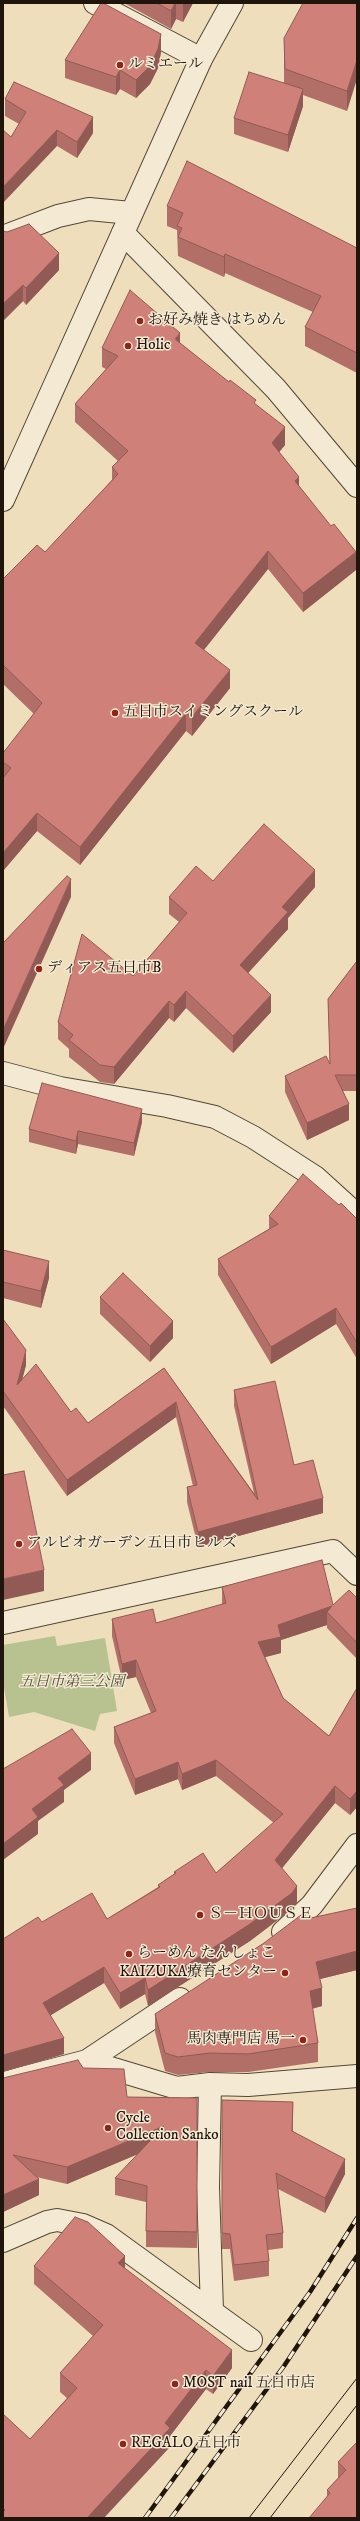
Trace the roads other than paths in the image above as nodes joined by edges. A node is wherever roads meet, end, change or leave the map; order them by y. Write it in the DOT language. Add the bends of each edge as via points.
graph roads {
  1 [pos="95,3"];
  2 [pos="232,3"];
  3 [pos="201,59"];
  4 [pos="131,213"];
  5 [pos="123,232"];
  6 [pos="3,237"];
  7 [pos="357,486"];
  8 [pos="3,500"];
  9 [pos="3,1073"];
  10 [pos="357,1215"];
  11 [pos="357,1574"];
  12 [pos="3,1622"];
  13 [pos="357,1845"];
  14 [pos="268,1942"];
  15 [pos="199,1987"];
  16 [pos="87,2061"];
  17 [pos="357,2076"];
  18 [pos="3,2083"];
  19 [pos="210,2084"];
  20 [pos="3,2241"];
  21 [pos="212,2311"];
  22 [pos="251,2340"];
  1 -- 3 [label="street"];
  2 -- 3 [label="street"];
  3 -- 4 [label="street"];
  4 -- 5 [label="street"];
  4 -- 6 [label="street" via="89,209 58,216"];
  5 -- 7 [label="street" via="276,389"];
  5 -- 8 [label="street"];
  9 -- 10 [label="street" via="60,1088 167,1106 214,1117 253,1137 315,1177"];
  11 -- 12 [label="street" via="333,1551"];
  13 -- 14 [label="street" via="301,1918"];
  15 -- 16 [label="street"];
  16 -- 18 [label="street"];
  16 -- 19 [label="street" via="177,2088"];
  17 -- 19 [label="street" via="248,2084"];
  19 -- 21 [label="street" via="208,2187"];
  20 -- 21 [label="street" via="47,2222 70,2221 83,2224 106,2235"];
  21 -- 22 [label="street"];
}
